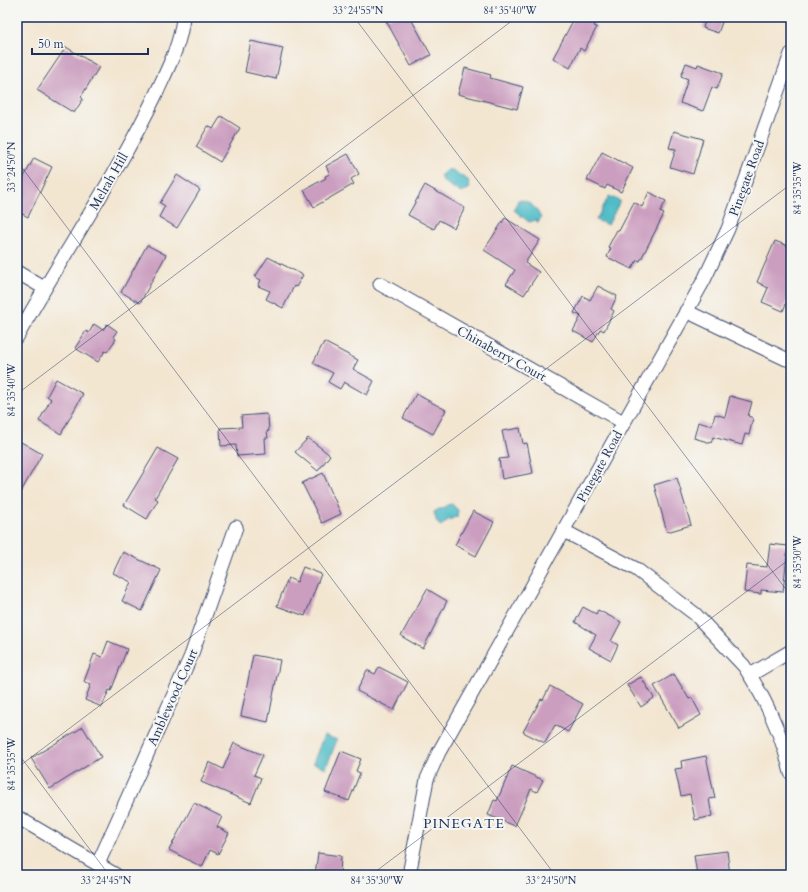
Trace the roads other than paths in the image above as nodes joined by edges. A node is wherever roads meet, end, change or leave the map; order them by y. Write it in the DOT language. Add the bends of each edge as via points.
graph roads {
  1 [pos="183,17"];
  2 [pos="790,58"];
  3 [pos="17,272"];
  4 [pos="380,284"];
  5 [pos="44,288"];
  6 [pos="686,311"];
  7 [pos="17,337"];
  8 [pos="791,360"];
  9 [pos="623,422"];
  10 [pos="236,527"];
  11 [pos="564,530"];
  12 [pos="791,652"];
  13 [pos="750,675"];
  14 [pos="791,773"];
  15 [pos="17,817"];
  16 [pos="98,864"];
  17 [pos="116,875"];
  18 [pos="410,875"];
  1 -- 5 [label="street, Melrah Hill" via="170,65 148,111"];
  2 -- 6 [label="street, Pinegate Road" via="728,229"];
  3 -- 5 [label="street"];
  4 -- 9 [label="street, Chinaberry Court"];
  5 -- 7 [label="street, Melrah Hill"];
  6 -- 8 [label="street" via="786,360"];
  6 -- 9 [label="street, Pinegate Road"];
  9 -- 11 [label="street, Pinegate Road"];
  10 -- 16 [label="street, Amblewood Court" via="191,656"];
  11 -- 13 [label="street" via="636,569 695,614"];
  11 -- 18 [label="street, Pinegate Road" via="427,778"];
  12 -- 13 [label="street"];
  13 -- 14 [label="street" via="779,732"];
  15 -- 16 [label="street"];
  16 -- 17 [label="street"];
}
